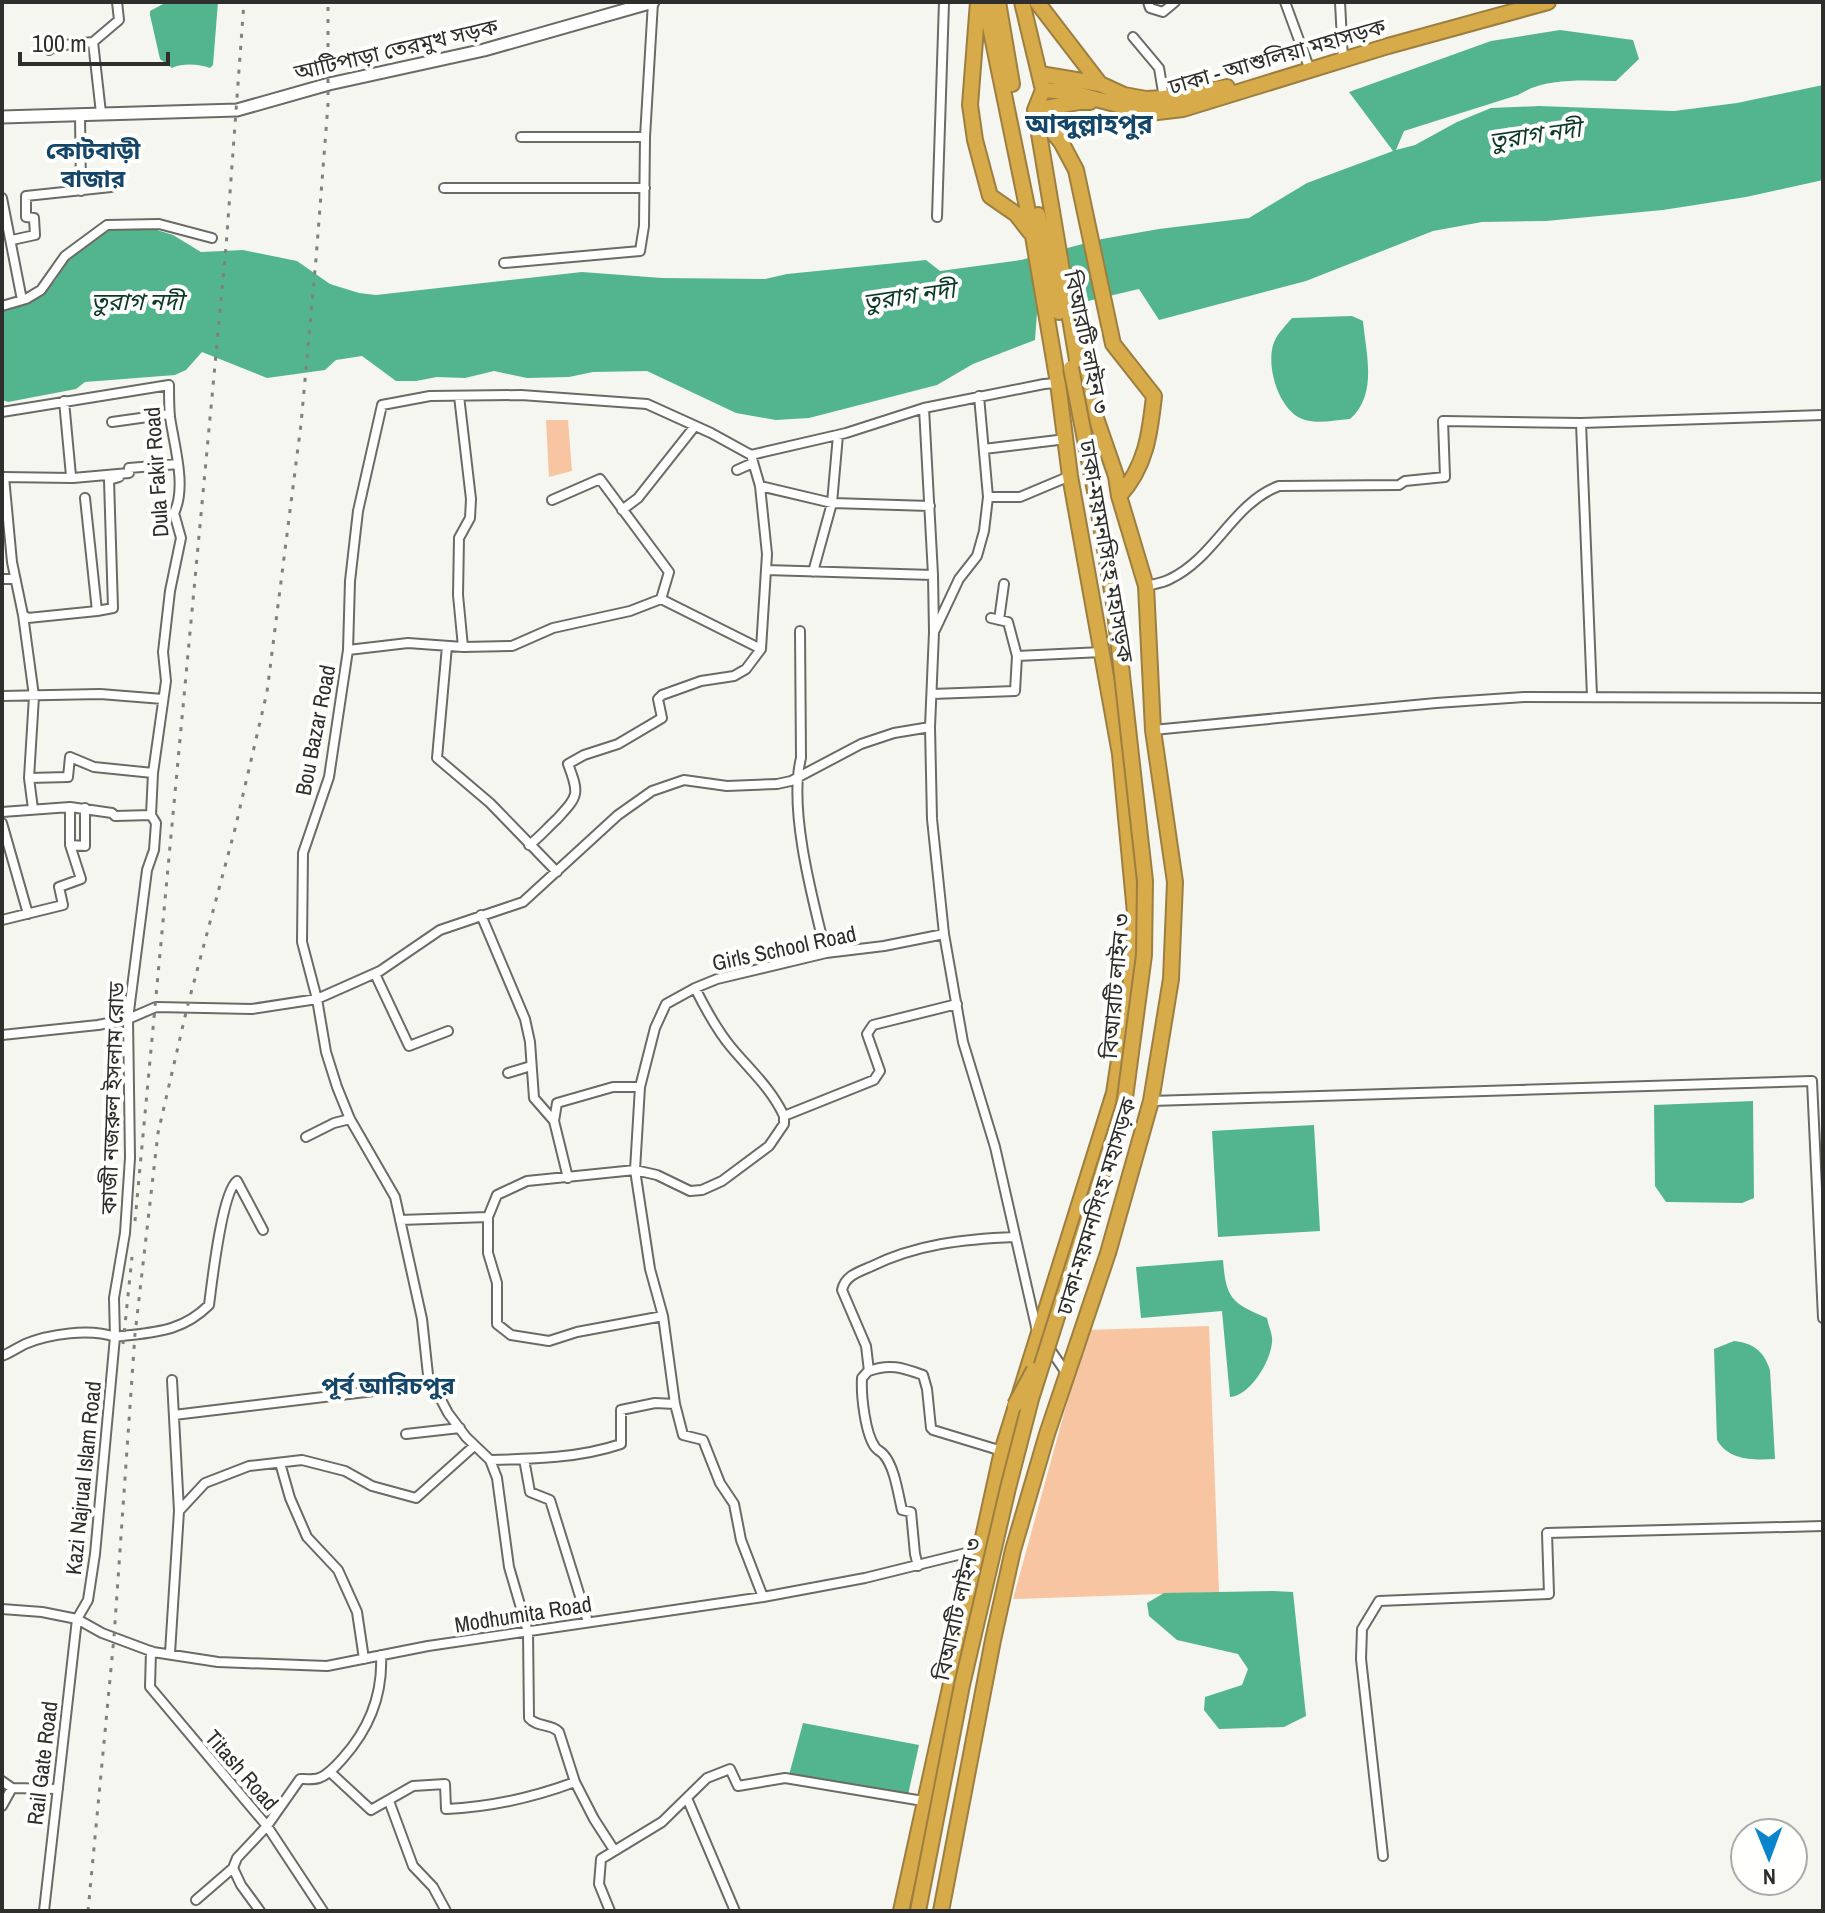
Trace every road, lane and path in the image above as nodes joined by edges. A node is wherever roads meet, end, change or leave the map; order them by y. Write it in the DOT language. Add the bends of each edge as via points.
graph roads {
  1 [pos="117,2"];
  2 [pos="653,2"];
  3 [pos="944,2"];
  4 [pos="978,2"];
  5 [pos="985,2"];
  6 [pos="998,2"];
  7 [pos="1022,2"];
  8 [pos="1037,2"];
  9 [pos="1148,2"];
  10 [pos="1175,2"];
  11 [pos="1285,2"];
  12 [pos="1340,2"];
  13 [pos="1548,2"];
  14 [pos="1133,37"];
  15 [pos="93,42"];
  16 [pos="49,50"];
  17 [pos="1343,60"];
  18 [pos="1310,70"];
  19 [pos="1040,74"];
  20 [pos="1100,84"];
  21 [pos="1043,90"];
  22 [pos="1164,98"];
  23 [pos="1110,104"];
  24 [pos="1035,110"];
  25 [pos="101,113"];
  26 [pos="80,115"];
  27 [pos="2,117"];
  28 [pos="521,137"];
  29 [pos="645,137"];
  30 [pos="111,187"];
  31 [pos="444,188"];
  32 [pos="645,188"];
  33 [pos="81,191"];
  34 [pos="2,198"];
  35 [pos="4,216"];
  36 [pos="937,217"];
  37 [pos="1044,237"];
  38 [pos="212,238"];
  39 [pos="8,240"];
  40 [pos="504,263"];
  41 [pos="22,300"];
  42 [pos="2,306"];
  43 [pos="1058,383"];
  44 [pos="459,396"];
  45 [pos="979,396"];
  46 [pos="64,401"];
  47 [pos="924,408"];
  48 [pos="2,412"];
  49 [pos="169,414"];
  50 [pos="1823,415"];
  51 [pos="112,422"];
  52 [pos="1581,423"];
  53 [pos="695,426"];
  54 [pos="838,435"];
  55 [pos="1066,439"];
  56 [pos="984,449"];
  57 [pos="752,459"];
  58 [pos="178,464"];
  59 [pos="737,470"];
  60 [pos="129,473"];
  61 [pos="71,476"];
  62 [pos="1070,476"];
  63 [pos="3,477"];
  64 [pos="760,486"];
  65 [pos="1119,496"];
  66 [pos="988,497"];
  67 [pos="85,498"];
  68 [pos="552,500"];
  69 [pos="832,503"];
  70 [pos="930,506"];
  71 [pos="622,510"];
  72 [pos="5,536"];
  73 [pos="766,570"];
  74 [pos="813,572"];
  75 [pos="933,575"];
  76 [pos="2,579"];
  77 [pos="14,579"];
  78 [pos="1004,584"];
  79 [pos="1146,586"];
  80 [pos="661,599"];
  81 [pos="97,611"];
  82 [pos="23,615"];
  83 [pos="800,631"];
  84 [pos="934,632"];
  85 [pos="447,646"];
  86 [pos="463,647"];
  87 [pos="761,649"];
  88 [pos="348,650"];
  89 [pos="1102,652"];
  90 [pos="1017,656"];
  91 [pos="932,694"];
  92 [pos="2,696"];
  93 [pos="34,696"];
  94 [pos="1592,696"];
  95 [pos="1823,698"];
  96 [pos="163,699"];
  97 [pos="930,727"];
  98 [pos="1153,730"];
  99 [pos="153,773"];
  100 [pos="29,778"];
  101 [pos="796,779"];
  102 [pos="70,807"];
  103 [pos="85,808"];
  104 [pos="33,809"];
  105 [pos="2,812"];
  106 [pos="151,815"];
  107 [pos="2,823"];
  108 [pos="70,845"];
  109 [pos="529,845"];
  110 [pos="557,872"];
  111 [pos="28,914"];
  112 [pos="481,915"];
  113 [pos="2,920"];
  114 [pos="944,934"];
  115 [pos="826,953"];
  116 [pos="375,974"];
  117 [pos="695,988"];
  118 [pos="317,999"];
  119 [pos="957,1004"];
  120 [pos="128,1019"];
  121 [pos="448,1031"];
  122 [pos="2,1035"];
  123 [pos="531,1066"];
  124 [pos="508,1073"];
  125 [pos="1823,1080"];
  126 [pos="1812,1081"];
  127 [pos="640,1087"];
  128 [pos="1151,1101"];
  129 [pos="784,1116"];
  130 [pos="350,1119"];
  131 [pos="554,1121"];
  132 [pos="306,1137"];
  133 [pos="635,1170"];
  134 [pos="568,1178"];
  135 [pos="488,1217"];
  136 [pos="400,1220"];
  137 [pos="263,1230"];
  138 [pos="1015,1237"];
  139 [pos="663,1316"];
  140 [pos="1823,1318"];
  141 [pos="1044,1336"];
  142 [pos="115,1337"];
  143 [pos="2,1356"];
  144 [pos="869,1370"];
  145 [pos="1067,1374"];
  146 [pos="172,1380"];
  147 [pos="432,1384"];
  148 [pos="675,1404"];
  149 [pos="174,1415"];
  150 [pos="460,1428"];
  151 [pos="406,1434"];
  152 [pos="474,1446"];
  153 [pos="1002,1451"];
  154 [pos="524,1459"];
  155 [pos="490,1460"];
  156 [pos="280,1463"];
  157 [pos="179,1511"];
  158 [pos="1823,1526"];
  159 [pos="978,1550"];
  160 [pos="918,1566"];
  161 [pos="763,1597"];
  162 [pos="2,1609"];
  163 [pos="77,1619"];
  164 [pos="588,1622"];
  165 [pos="528,1632"];
  166 [pos="151,1651"];
  167 [pos="170,1653"];
  168 [pos="381,1655"];
  169 [pos="364,1659"];
  170 [pos="330,1772"];
  171 [pos="2,1781"];
  172 [pos="575,1782"];
  173 [pos="12,1788"];
  174 [pos="58,1789"];
  175 [pos="687,1798"];
  176 [pos="389,1801"];
  177 [pos="923,1801"];
  178 [pos="2,1806"];
  179 [pos="267,1826"];
  180 [pos="614,1850"];
  181 [pos="1383,1856"];
  182 [pos="233,1868"];
  183 [pos="196,1900"];
  184 [pos="44,1911"];
  185 [pos="260,1911"];
  186 [pos="323,1911"];
  187 [pos="446,1911"];
  188 [pos="610,1911"];
  189 [pos="735,1911"];
  190 [pos="901,1911"];
  191 [pos="918,1911"];
  192 [pos="941,1911"];
  1 -- 15 [label="street" via="119,20"];
  2 -- 25 [label="main road, আটিপাড়া তেরমুখ সড়ক" via="237,110"];
  2 -- 29 [label="street"];
  3 -- 36 [label="street"];
  4 -- 37 [label="highway" via="970,105 982,172 990,196"];
  5 -- 37 [label="highway"];
  6 -- 37 [label="highway, বিআরটি লাইন ৩"];
  7 -- 19 [label="highway"];
  8 -- 20 [label="highway"];
  9 -- 10 [label="street" via="1163,12"];
  11 -- 18 [label="street"];
  12 -- 17 [label="street"];
  13 -- 17 [label="highway, ঢাকা - আশুলিয়া মহাসড়ক"];
  14 -- 22 [label="street" via="1159,68"];
  15 -- 16 [label="street"];
  15 -- 25 [label="street"];
  17 -- 18 [label="highway, ঢাকা - আশুলিয়া মহাসড়ক"];
  18 -- 22 [label="highway"];
  18 -- 23 [label="highway, ঢাকা - আশুলিয়া মহাসড়ক" via="1183,109 1149,113"];
  19 -- 20 [label="highway"];
  19 -- 21 [label="highway"];
  20 -- 22 [label="highway" via="1124,95"];
  21 -- 23 [label="highway, ঢাকা - আশুলিয়া মহাসড়ক"];
  21 -- 24 [label="highway"];
  23 -- 24 [label="highway, ঢাকা - আশুলিয়া মহাসড়ক" via="1079,102"];
  24 -- 37 [label="highway"];
  24 -- 65 [label="highway" via="1076,170 1113,344 1154,396 1150,440 1134,480"];
  25 -- 26 [label="main road, আটিপাড়া তেরমুখ সড়ক"];
  26 -- 27 [label="main road, আটিপাড়া তেরমুখ সড়ক"];
  26 -- 33 [label="street"];
  28 -- 29 [label="street"];
  29 -- 32 [label="street"];
  30 -- 33 [label="street"];
  31 -- 32 [label="street"];
  32 -- 40 [label="street" via="640,251"];
  33 -- 39 [label="street" via="26,196 26,217 34,218 35,235"];
  34 -- 35 [label="street"];
  35 -- 39 [label="street"];
  37 -- 43 [label="highway, ঢাকা-ময়মনসিংহ মহাসড়ক"];
  37 -- 65 [label="highway, ঢাকা-ময়মনসিংহ মহাসড়ক"];
  37 -- 141 [label="highway, বিআরটি লাইন ৩, bridge" via="1109,572 1145,881 1144,955 1124,1105"];
  38 -- 41 [label="street" via="159,224 107,225 65,256 41,290"];
  39 -- 41 [label="street"];
  41 -- 42 [label="street"];
  43 -- 45 [label="street"];
  43 -- 55 [label="highway, ঢাকা-ময়মনসিংহ মহাসড়ক"];
  44 -- 53 [label="street" via="647,404"];
  44 -- 86 [label="street" via="471,499 470,518 459,538"];
  44 -- 88 [label="street, Bou Bazar Road" via="382,405 358,511"];
  45 -- 47 [label="street"];
  45 -- 56 [label="street"];
  46 -- 48 [label="street"];
  46 -- 49 [label="street, Dula Fakir Road" via="169,385"];
  46 -- 61 [label="street"];
  47 -- 54 [label="street"];
  47 -- 70 [label="street"];
  49 -- 51 [label="street"];
  49 -- 58 [label="street, Dula Fakir Road"];
  50 -- 52 [label="street"];
  52 -- 79 [label="street" via="1443,421 1445,477 1399,485 1279,486 1263,492 1189,568"];
  52 -- 94 [label="street"];
  53 -- 57 [label="street"];
  53 -- 71 [label="street" via="638,498"];
  54 -- 57 [label="street"];
  54 -- 69 [label="street"];
  55 -- 56 [label="street"];
  55 -- 62 [label="highway, ঢাকা-ময়মনসিংহ মহাসড়ক"];
  56 -- 66 [label="street"];
  57 -- 59 [label="street"];
  57 -- 64 [label="street"];
  58 -- 60 [label="street" via="129,468"];
  58 -- 96 [label="street, Dula Fakir Road" via="174,513 181,538 163,652"];
  60 -- 61 [label="street"];
  60 -- 81 [label="street" via="109,480 113,608"];
  61 -- 63 [label="street"];
  62 -- 66 [label="street" via="1020,497"];
  62 -- 89 [label="highway, ঢাকা-ময়মনসিংহ মহাসড়ক"];
  63 -- 72 [label="street"];
  64 -- 69 [label="street"];
  64 -- 73 [label="street"];
  65 -- 79 [label="highway, ঢাকা-ময়মনসিংহ মহাসড়ক"];
  66 -- 84 [label="street" via="977,556 959,579"];
  67 -- 81 [label="street"];
  68 -- 71 [label="street" via="600,479"];
  69 -- 70 [label="street"];
  69 -- 74 [label="street"];
  70 -- 75 [label="street"];
  71 -- 80 [label="street" via="669,572"];
  72 -- 77 [label="street"];
  73 -- 74 [label="street"];
  73 -- 87 [label="street"];
  74 -- 75 [label="street"];
  75 -- 84 [label="street"];
  76 -- 77 [label="street"];
  77 -- 82 [label="street"];
  78 -- 90 [label="street" via="995,619 1008,622"];
  79 -- 98 [label="highway, ঢাকা-ময়মনসিংহ মহাসড়ক"];
  80 -- 86 [label="street" via="553,628 512,646"];
  80 -- 87 [label="street"];
  81 -- 82 [label="street"];
  82 -- 93 [label="street"];
  83 -- 101 [label="street" via="801,758"];
  84 -- 91 [label="street"];
  85 -- 86 [label="street"];
  85 -- 88 [label="street" via="408,643"];
  85 -- 109 [label="street" via="437,758"];
  87 -- 109 [label="street" via="734,676 662,695 662,718 618,744 568,764 574,804"];
  88 -- 118 [label="street, Bou Bazar Road" via="329,777 303,853 302,942"];
  89 -- 90 [label="street"];
  89 -- 141 [label="highway, ঢাকা-ময়মনসিংহ মহাসড়ক" via="1125,800 1135,913 1133,967 1114,1093"];
  90 -- 91 [label="street" via="1015,691"];
  91 -- 97 [label="street"];
  92 -- 93 [label="street"];
  93 -- 96 [label="street"];
  93 -- 100 [label="street"];
  94 -- 95 [label="street"];
  94 -- 98 [label="street" via="1436,703"];
  96 -- 99 [label="street, কাজী নজরুল ইসলাম রোড"];
  97 -- 101 [label="street" via="861,744"];
  97 -- 114 [label="street" via="932,819"];
  98 -- 128 [label="highway, ঢাকা-ময়মনসিংহ মহাসড়ক" via="1175,898 1171,979"];
  99 -- 100 [label="street" via="94,767 70,757 68,777"];
  99 -- 106 [label="street, কাজী নজরুল ইসলাম রোড"];
  100 -- 104 [label="street"];
  101 -- 110 [label="street" via="727,786 684,780 652,791"];
  101 -- 115 [label="street" via="811,893"];
  102 -- 103 [label="street"];
  102 -- 104 [label="street"];
  102 -- 108 [label="street"];
  103 -- 106 [label="street" via="121,818"];
  103 -- 108 [label="street" via="85,846"];
  104 -- 105 [label="street"];
  106 -- 120 [label="street, কাজী নজরুল ইসলাম রোড" via="156,823 154,850"];
  107 -- 111 [label="street"];
  108 -- 111 [label="street" via="81,879 59,887 63,905"];
  109 -- 110 [label="street"];
  110 -- 112 [label="street" via="523,902"];
  111 -- 113 [label="street"];
  112 -- 116 [label="street" via="440,930"];
  112 -- 123 [label="street" via="525,1019"];
  114 -- 115 [label="street, Girls School Road"];
  114 -- 119 [label="street"];
  115 -- 117 [label="street, Girls School Road"];
  116 -- 118 [label="street"];
  116 -- 121 [label="street" via="409,1046"];
  117 -- 127 [label="street, Girls School Road" via="666,1004"];
  117 -- 129 [label="street" via="719,1030"];
  118 -- 120 [label="street" via="263,1008 156,1007"];
  118 -- 130 [label="street, Bou Bazar Road" via="326,1052"];
  119 -- 129 [label="street" via="873,1025 867,1034 880,1071 874,1080"];
  119 -- 138 [label="street"];
  120 -- 122 [label="street"];
  120 -- 142 [label="street, কাজী নজরুল ইসলাম রোড" via="130,1158 114,1298"];
  123 -- 124 [label="street"];
  123 -- 131 [label="street" via="534,1098"];
  125 -- 126 [label="street"];
  126 -- 128 [label="street"];
  126 -- 140 [label="street"];
  127 -- 131 [label="street" via="613,1087 557,1103"];
  127 -- 133 [label="street, Girls School Road"];
  128 -- 145 [label="highway, ঢাকা-ময়মনসিংহ মহাসড়ক"];
  129 -- 133 [label="street" via="769,1146 702,1190 690,1191"];
  130 -- 132 [label="street"];
  130 -- 136 [label="street, Bou Bazar Road" via="395,1197"];
  131 -- 134 [label="street"];
  133 -- 134 [label="street"];
  133 -- 139 [label="street, Girls School Road"];
  134 -- 135 [label="street" via="527,1181 497,1195"];
  135 -- 136 [label="street"];
  135 -- 139 [label="street" via="488,1253 499,1295 497,1324 511,1335 549,1341"];
  136 -- 147 [label="street, Bou Bazar Road"];
  137 -- 142 [label="street" via="237,1181 224,1215 209,1305 175,1329"];
  138 -- 141 [label="street"];
  138 -- 144 [label="street" via="921,1247 852,1275 842,1290 866,1346"];
  139 -- 148 [label="street, Girls School Road"];
  141 -- 145 [label="street"];
  141 -- 153 [label="highway, bridge"];
  141 -- 191 [label="highway, বিআরটি লাইন ৩, bridge" via="962,1685"];
  142 -- 143 [label="street" via="40,1339"];
  142 -- 163 [label="street, Kazi Najrual Islam Road" via="95,1554 88,1600"];
  144 -- 153 [label="street" via="897,1366 923,1375 933,1430"];
  144 -- 160 [label="street" via="861,1390 867,1425 893,1476 902,1510 911,1512"];
  145 -- 192 [label="highway, ঢাকা-ময়মনসিংহ মহাসড়ক" via="1013,1550"];
  146 -- 149 [label="street"];
  147 -- 149 [label="street"];
  147 -- 150 [label="street, Bou Bazar Road"];
  148 -- 154 [label="street" via="621,1410 621,1444"];
  148 -- 161 [label="street, Girls School Road" via="683,1435 703,1440 734,1504 741,1540"];
  149 -- 157 [label="street"];
  150 -- 151 [label="street"];
  150 -- 152 [label="street, Bou Bazar Road"];
  152 -- 155 [label="street, Bou Bazar Road"];
  152 -- 156 [label="street" via="416,1498 372,1486 345,1471 302,1460"];
  153 -- 159 [label="highway"];
  154 -- 155 [label="street"];
  154 -- 164 [label="street" via="530,1492 550,1500"];
  155 -- 165 [label="street" via="509,1567"];
  156 -- 157 [label="street" via="249,1466 205,1483"];
  156 -- 169 [label="street" via="307,1537 338,1570 357,1612"];
  157 -- 167 [label="street"];
  158 -- 181 [label="street" via="1547,1533 1549,1594 1379,1601 1362,1629 1361,1659"];
  159 -- 160 [label="street, Modhumita Road"];
  159 -- 177 [label="highway"];
  160 -- 161 [label="street, Modhumita Road"];
  161 -- 164 [label="street, Modhumita Road"];
  162 -- 163 [label="street, Modhumita Road"];
  163 -- 166 [label="street, Modhumita Road"];
  163 -- 174 [label="street, Rail Gate Road"];
  164 -- 165 [label="street, Modhumita Road"];
  165 -- 168 [label="street, Modhumita Road"];
  165 -- 172 [label="street" via="529,1718 559,1732"];
  166 -- 167 [label="street, Modhumita Road"];
  166 -- 179 [label="street, Titash Road" via="150,1687"];
  167 -- 169 [label="street, Modhumita Road" via="273,1665 327,1666"];
  168 -- 169 [label="street, Modhumita Road"];
  168 -- 170 [label="street" via="378,1697 369,1719 360,1738"];
  170 -- 176 [label="street" via="371,1810"];
  170 -- 179 [label="street" via="318,1779 300,1779"];
  171 -- 173 [label="street"];
  172 -- 176 [label="street" via="489,1807 446,1809 445,1784 413,1786"];
  172 -- 180 [label="street"];
  173 -- 174 [label="street"];
  173 -- 178 [label="street, Rail Gate Road"];
  174 -- 184 [label="street, Rail Gate Road"];
  175 -- 177 [label="street" via="707,1778 730,1769 738,1786 785,1778"];
  175 -- 180 [label="street" via="662,1822"];
  175 -- 189 [label="street"];
  176 -- 187 [label="street" via="413,1866"];
  177 -- 190 [label="highway"];
  179 -- 182 [label="street"];
  179 -- 186 [label="street, Titash Road"];
  180 -- 188 [label="street" via="601,1859 599,1884"];
  182 -- 183 [label="street"];
  182 -- 185 [label="street"];
}
